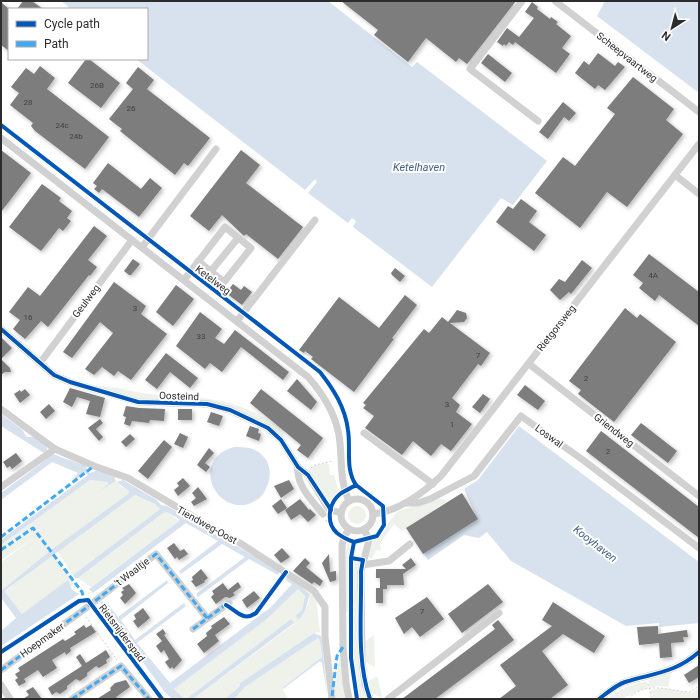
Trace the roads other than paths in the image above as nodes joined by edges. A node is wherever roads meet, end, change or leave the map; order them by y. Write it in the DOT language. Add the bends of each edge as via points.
graph roads {
  1 [pos="522,1"];
  2 [pos="555,1"];
  3 [pos="699,112"];
  4 [pos="538,121"];
  5 [pos="1,138"];
  6 [pos="699,144"];
  7 [pos="216,149"];
  8 [pos="675,175"];
  9 [pos="699,194"];
  10 [pos="315,220"];
  11 [pos="238,238"];
  12 [pos="132,240"];
  13 [pos="142,247"];
  14 [pos="198,261"];
  15 [pos="211,271"];
  16 [pos="184,280"];
  17 [pos="237,321"];
  18 [pos="1,330"];
  19 [pos="40,363"];
  20 [pos="529,364"];
  21 [pos="1,409"];
  22 [pos="364,433"];
  23 [pos="54,450"];
  24 [pos="298,467"];
  25 [pos="432,484"];
  26 [pos="1,487"];
  27 [pos="699,496"];
  28 [pos="349,501"];
  29 [pos="405,503"];
  30 [pos="341,513"];
  31 [pos="323,514"];
  32 [pos="373,514"];
  33 [pos="349,529"];
  34 [pos="364,529"];
  35 [pos="410,544"];
  36 [pos="699,548"];
  37 [pos="362,565"];
  38 [pos="228,603"];
  39 [pos="82,611"];
  40 [pos="499,613"];
  41 [pos="206,618"];
  42 [pos="193,630"];
  43 [pos="699,652"];
  44 [pos="1,670"];
  45 [pos="1,685"];
  46 [pos="330,698"];
  47 [pos="10,699"];
  48 [pos="72,699"];
  49 [pos="149,699"];
  50 [pos="349,699"];
  51 [pos="370,699"];
  52 [pos="388,699"];
  53 [pos="599,699"];
  1 -- 4 [label="street" via="470,69"];
  2 -- 3 [label="street, Scheepvaartweg"];
  5 -- 12 [label="street, Ketelweg"];
  6 -- 8 [label="street, Rietgorsweg"];
  7 -- 13 [label="street"];
  8 -- 9 [label="street"];
  8 -- 20 [label="street, Rietgorsweg"];
  10 -- 17 [label="street"];
  11 -- 14 [label="street" via="225,228"];
  11 -- 15 [label="street"];
  11 -- 15 [label="street" via="251,248 224,282"];
  12 -- 13 [label="street, Ketelweg"];
  12 -- 19 [label="street, Geulweg"];
  13 -- 16 [label="street, Ketelweg"];
  14 -- 15 [label="street"];
  14 -- 16 [label="street"];
  16 -- 17 [label="street, Ketelweg"];
  17 -- 28 [label="street, Ketelweg" via="308,377 328,404 338,428 342,485"];
  18 -- 19 [label="street, Oosteind"];
  19 -- 24 [label="street, Oosteind" via="54,375 70,382 138,402 207,404 230,410 268,428 281,440"];
  20 -- 25 [label="street, Rietgorsweg"];
  20 -- 27 [label="street, Griendweg"];
  21 -- 23 [label="street, Tiendweg-Oost"];
  22 -- 25 [label="street"];
  23 -- 26 [label="street"];
  23 -- 46 [label="street, Tiendweg-Oost" via="128,478 240,543 314,591 325,607"];
  24 -- 30 [label="street, Oosteind" via="305,472 331,510"];
  24 -- 31 [label="street, Oosteind" via="299,480"];
  25 -- 29 [label="street, Rietgorsweg"];
  28 -- 30 [label="street" via="343,506"];
  28 -- 32 [label="street" via="364,500 371,507"];
  29 -- 32 [label="street, Rietgorsweg" via="384,513"];
  29 -- 36 [label="street, Loswal" via="418,503 430,499 474,476 521,416"];
  30 -- 33 [label="street" via="343,522"];
  32 -- 34 [label="street" via="371,522"];
  33 -- 34 [label="street"];
  33 -- 50 [label="street" via="344,537 344,647"];
  34 -- 37 [label="street" via="369,540"];
  35 -- 37 [label="street" via="390,561"];
  37 -- 51 [label="street" via="362,662"];
  38 -- 41 [label="street"];
  39 -- 41 [label="street, 't Waaltje" via="156,554"];
  39 -- 44 [label="street, Hoepmaker"];
  40 -- 52 [label="street"];
  41 -- 42 [label="street"];
  43 -- 53 [label="street" via="685,664 624,682"];
  45 -- 47 [label="street"];
  48 -- 49 [label="street" via="122,666"];
}
